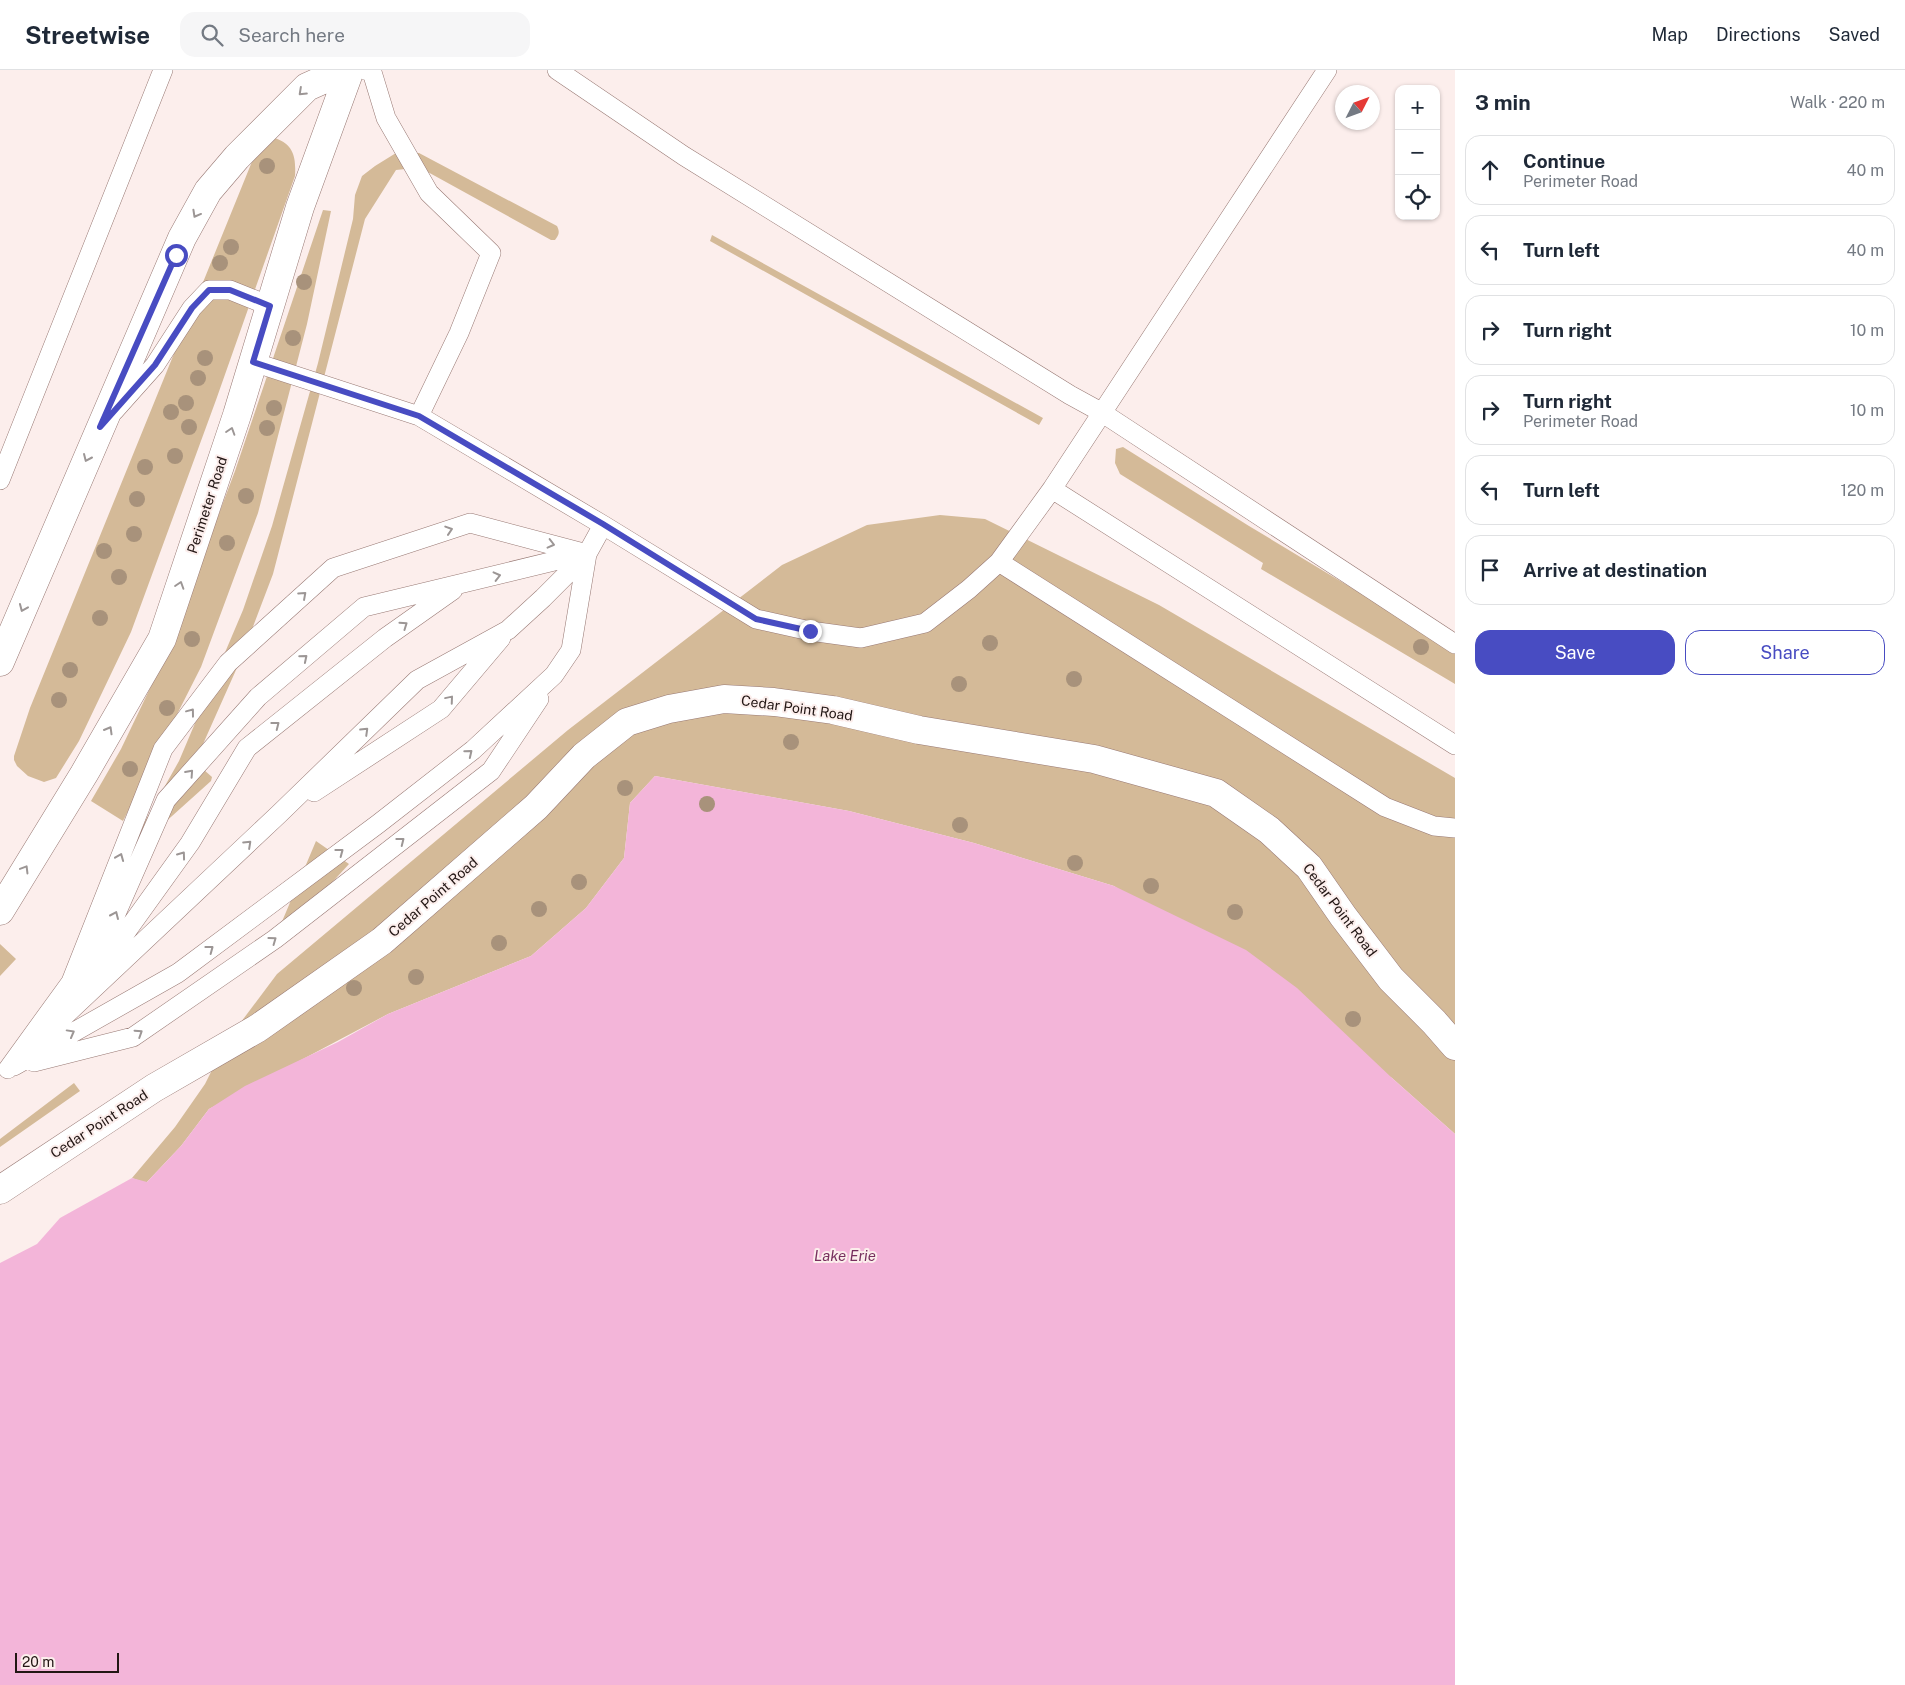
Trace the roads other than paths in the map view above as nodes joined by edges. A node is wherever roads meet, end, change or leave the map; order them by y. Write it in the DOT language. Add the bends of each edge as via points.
graph roads {
  1 [pos="164,70"];
  2 [pos="345,70"];
  3 [pos="350,70"];
  4 [pos="365,70"];
  5 [pos="558,70"];
  6 [pos="1327,70"];
  7 [pos="270,306"];
  8 [pos="253,362"];
  9 [pos="1101,412"];
  10 [pos="419,416"];
  11 [pos="100,427"];
  12 [pos="0,480"];
  13 [pos="1052,489"];
  14 [pos="603,524"];
  15 [pos="586,554"];
  16 [pos="999,562"];
  17 [pos="460,585"];
  18 [pos="508,630"];
  19 [pos="1455,644"];
  20 [pos="0,662"];
  21 [pos="554,675"];
  22 [pos="1455,745"];
  23 [pos="279,814"];
  24 [pos="1455,828"];
  25 [pos="0,911"];
  26 [pos="1455,1046"];
  27 [pos="4,1073"];
  28 [pos="0,1190"];
  1 -- 12 [label="lane"];
  2 -- 11 [label="street, one-way" via="307,87 208,191 182,238"];
  3 -- 7 [label="street, Perimeter Road" via="300,207"];
  4 -- 10 [label="lane" via="372,72 386,118 429,194 491,253 459,333"];
  5 -- 9 [label="lane" via="684,156"];
  6 -- 9 [label="lane"];
  7 -- 8 [label="street, Perimeter Road"];
  7 -- 11 [label="lane" via="230,290 209,290 192,308 155,365"];
  8 -- 10 [label="lane"];
  25 -- 8 [label="street, Perimeter Road, one-way" via="162,639"];
  9 -- 13 [label="lane"];
  9 -- 19 [label="lane"];
  10 -- 14 [label="lane"];
  11 -- 20 [label="street, one-way"];
  13 -- 16 [label="lane"];
  13 -- 22 [label="lane"];
  14 -- 15 [label="lane"];
  14 -- 16 [label="lane" via="756,619 861,638 925,623"];
  17 -- 15 [label="lane, one-way"];
  15 -- 18 [label="lane"];
  15 -- 21 [label="lane" via="571,650"];
  27 -- 15 [label="lane, one-way" via="71,982 164,749 228,663 333,568 470,523"];
  16 -- 24 [label="lane" via="1385,807 1434,826"];
  27 -- 17 [label="lane, one-way" via="97,972 190,843 246,748 385,638"];
  27 -- 17 [label="lane, one-way" via="93,966 166,800 258,696 364,607"];
  23 -- 18 [label="lane, one-way" via="417,680"];
  23 -- 18 [label="lane, one-way" via="442,709"];
  27 -- 21 [label="lane, one-way" via="178,973 466,756"];
  27 -- 21 [label="lane, one-way" via="133,1037 275,939 491,771"];
  27 -- 23 [label="lane, one-way"];
  26 -- 28 [label="street, Cedar Point Road" via="1391,979 1310,866 1270,830 1216,793 1094,759 919,730 833,710 724,699 669,709 627,722 584,756 536,807 382,941 258,1028 154,1088"];
}
